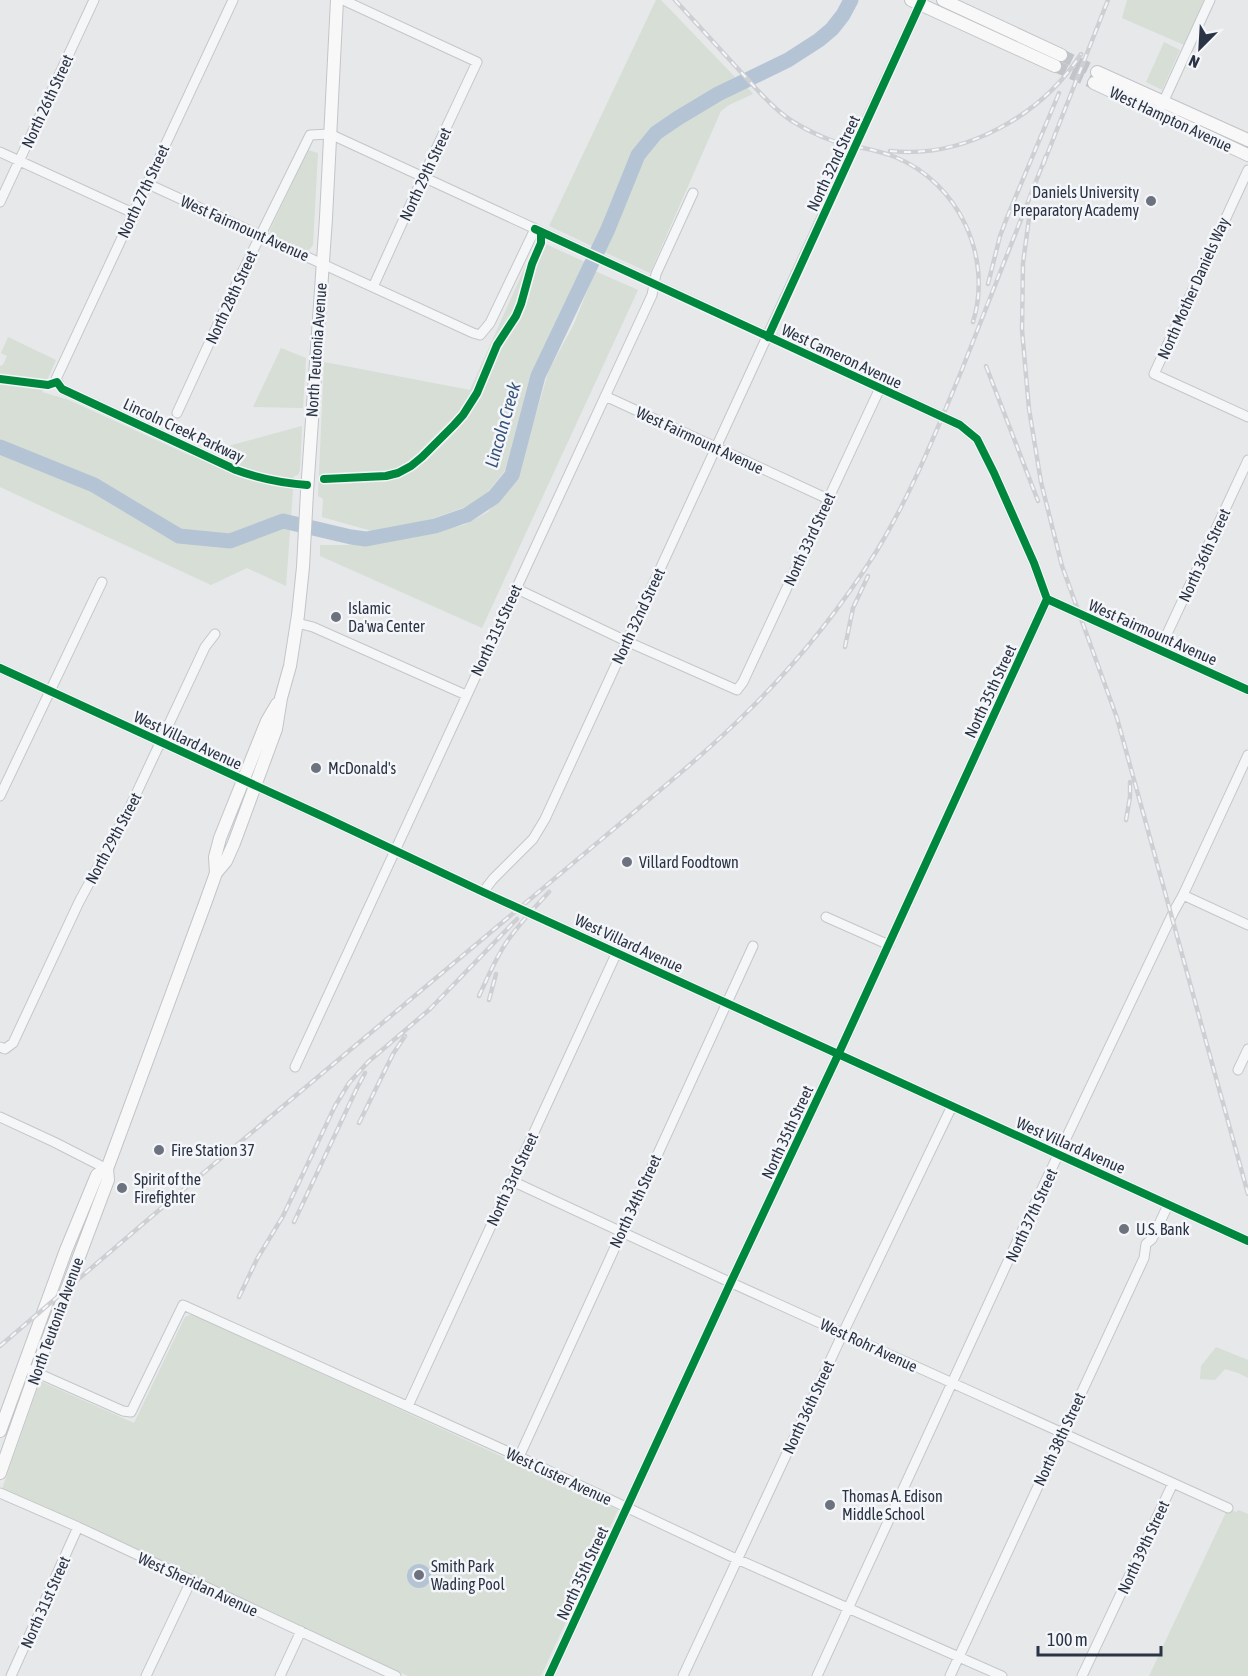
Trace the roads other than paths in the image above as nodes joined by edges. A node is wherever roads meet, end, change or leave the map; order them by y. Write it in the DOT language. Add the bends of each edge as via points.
graph roads {
  1 [pos="94,0"];
  2 [pos="233,0"];
  3 [pos="337,0"];
  4 [pos="343,0"];
  5 [pos="943,0"];
  6 [pos="1210,0"];
  7 [pos="918,1"];
  8 [pos="1095,78"];
  9 [pos="1160,108"];
  10 [pos="330,134"];
  11 [pos="1248,140"];
  12 [pos="0,152"];
  13 [pos="1248,155"];
  14 [pos="19,161"];
  15 [pos="1248,170"];
  16 [pos="423,177"];
  17 [pos="148,184"];
  18 [pos="693,193"];
  19 [pos="0,202"];
  20 [pos="133,213"];
  21 [pos="535,229"];
  22 [pos="260,235"];
  23 [pos="323,263"];
  24 [pos="654,284"];
  25 [pos="374,287"];
  26 [pos="768,337"];
  27 [pos="57,382"];
  28 [pos="880,388"];
  29 [pos="605,396"];
  30 [pos="177,413"];
  31 [pos="1248,417"];
  32 [pos="716,448"];
  33 [pos="1248,460"];
  34 [pos="307,488"];
  35 [pos="828,499"];
  36 [pos="102,582"];
  37 [pos="515,588"];
  38 [pos="1047,599"];
  39 [pos="297,622"];
  40 [pos="215,634"];
  41 [pos="626,641"];
  42 [pos="1160,649"];
  43 [pos="0,668"];
  44 [pos="1248,690"];
  45 [pos="51,691"];
  46 [pos="466,695"];
  47 [pos="281,698"];
  48 [pos="161,742"];
  49 [pos="1248,755"];
  50 [pos="243,780"];
  51 [pos="256,786"];
  52 [pos="0,796"];
  53 [pos="394,851"];
  54 [pos="216,873"];
  55 [pos="483,892"];
  56 [pos="1184,894"];
  57 [pos="826,916"];
  58 [pos="1248,925"];
  59 [pos="889,945"];
  60 [pos="753,946"];
  61 [pos="616,952"];
  62 [pos="727,1002"];
  63 [pos="0,1047"];
  64 [pos="1248,1049"];
  65 [pos="838,1055"];
  66 [pos="295,1067"];
  67 [pos="1238,1070"];
  68 [pos="952,1106"];
  69 [pos="0,1117"];
  70 [pos="1059,1155"];
  71 [pos="107,1169"];
  72 [pos="512,1181"];
  73 [pos="1168,1204"];
  74 [pos="621,1232"];
  75 [pos="1248,1241"];
  76 [pos="731,1282"];
  77 [pos="843,1333"];
  78 [pos="30,1369"];
  79 [pos="953,1384"];
  80 [pos="408,1406"];
  81 [pos="0,1431"];
  82 [pos="1062,1433"];
  83 [pos="519,1457"];
  84 [pos="0,1473"];
  85 [pos="1173,1482"];
  86 [pos="0,1493"];
  87 [pos="1227,1508"];
  88 [pos="627,1509"];
  89 [pos="78,1527"];
  90 [pos="737,1559"];
  91 [pos="191,1581"];
  92 [pos="848,1609"];
  93 [pos="301,1631"];
  94 [pos="959,1656"];
  95 [pos="11,1676"];
  96 [pos="146,1676"];
  97 [pos="280,1676"];
  98 [pos="396,1676"];
  99 [pos="549,1676"];
  100 [pos="683,1676"];
  101 [pos="817,1676"];
  102 [pos="950,1676"];
  103 [pos="1002,1676"];
  104 [pos="1082,1676"];
  1 -- 14 [label="street, North 26th Street"];
  2 -- 17 [label="street, North 27th Street"];
  3 -- 10 [label="main road, North Teutonia Avenue"];
  4 -- 16 [label="street, North 29th Street" via="477,62"];
  5 -- 7 [label="main road" via="1058,60"];
  6 -- 9 [label="street"];
  7 -- 26 [label="street, North 32nd Street"];
  8 -- 9 [label="main road, West Hampton Avenue"];
  9 -- 11 [label="main road, West Hampton Avenue"];
  9 -- 13 [label="main road, West Hampton Avenue"];
  10 -- 16 [label="street, West Cameron Avenue"];
  10 -- 22 [label="street, North 28th Street" via="310,135"];
  10 -- 23 [label="main road, North Teutonia Avenue"];
  12 -- 14 [label="street"];
  14 -- 19 [label="street, North 26th Street"];
  14 -- 20 [label="street"];
  15 -- 31 [label="street, North Mother Daniels Way" via="1154,374"];
  16 -- 21 [label="street, West Cameron Avenue"];
  16 -- 25 [label="street, North 29th Street"];
  17 -- 20 [label="street, North 27th Street"];
  17 -- 22 [label="street, West Fairmount Avenue"];
  18 -- 24 [label="street, North 31st Street"];
  20 -- 27 [label="street, North 27th Street"];
  21 -- 24 [label="street, West Cameron Avenue"];
  21 -- 25 [label="street, West Fairmount Avenue" via="490,323 480,335"];
  22 -- 23 [label="street, West Fairmount Avenue"];
  22 -- 30 [label="street, North 28th Street"];
  23 -- 25 [label="street, West Fairmount Avenue"];
  23 -- 34 [label="main road, North Teutonia Avenue"];
  24 -- 26 [label="street, West Cameron Avenue"];
  24 -- 29 [label="street, North 31st Street"];
  26 -- 28 [label="street, West Cameron Avenue"];
  26 -- 32 [label="street, North 32nd Street"];
  27 -- 34 [label="street, Lincoln Creek Parkway" via="62,389 236,470"];
  28 -- 35 [label="street, North 33rd Street"];
  28 -- 38 [label="street, West Cameron Avenue" via="960,425 977,440"];
  29 -- 32 [label="street, West Fairmount Avenue"];
  29 -- 37 [label="street, North 31st Street"];
  32 -- 35 [label="street, West Fairmount Avenue"];
  32 -- 41 [label="street, North 32nd Street"];
  33 -- 42 [label="street, North 36th Street"];
  34 -- 39 [label="main road, North Teutonia Avenue"];
  35 -- 41 [label="street, North 33rd Street" via="737,690"];
  36 -- 45 [label="street"];
  37 -- 41 [label="street"];
  37 -- 46 [label="street, North 31st Street"];
  38 -- 42 [label="street, West Fairmount Avenue"];
  38 -- 59 [label="street, North 35th Street"];
  39 -- 46 [label="street"];
  39 -- 47 [label="main road, North Teutonia Avenue"];
  40 -- 48 [label="street, North 29th Street" via="205,647"];
  41 -- 55 [label="street, North 32nd Street" via="545,819 533,839"];
  42 -- 44 [label="street, West Fairmount Avenue"];
  43 -- 45 [label="street, West Villard Avenue"];
  45 -- 48 [label="street, West Villard Avenue"];
  45 -- 52 [label="street"];
  46 -- 53 [label="street, North 31st Street"];
  47 -- 50 [label="main road, North Teutonia Avenue" via="267,721"];
  47 -- 51 [label="main road, North Teutonia Avenue" via="276,729"];
  48 -- 50 [label="street, West Villard Avenue"];
  48 -- 63 [label="street, North 29th Street" via="13,1043 5,1049"];
  49 -- 56 [label="street, North 37th Street"];
  50 -- 51 [label="street, West Villard Avenue"];
  50 -- 54 [label="main road, North Teutonia Avenue" via="215,857"];
  51 -- 53 [label="street, West Villard Avenue"];
  51 -- 54 [label="main road, North Teutonia Avenue" via="226,861"];
  53 -- 55 [label="street, West Villard Avenue"];
  53 -- 66 [label="street, North 31st Street"];
  54 -- 71 [label="main road, North Teutonia Avenue"];
  55 -- 61 [label="street, West Villard Avenue"];
  56 -- 58 [label="street"];
  56 -- 70 [label="street, North 37th Street"];
  57 -- 59 [label="street"];
  59 -- 65 [label="street, North 35th Street"];
  60 -- 62 [label="street, North 34th Street"];
  61 -- 62 [label="street, West Villard Avenue"];
  61 -- 72 [label="street, North 33rd Street"];
  62 -- 65 [label="street, West Villard Avenue"];
  62 -- 74 [label="street, North 34th Street"];
  64 -- 67 [label="street"];
  65 -- 68 [label="street, West Villard Avenue"];
  65 -- 76 [label="street, North 35th Street"];
  68 -- 70 [label="street, West Villard Avenue"];
  68 -- 77 [label="street, North 36th Street"];
  69 -- 71 [label="street"];
  70 -- 73 [label="street, West Villard Avenue"];
  70 -- 79 [label="street, North 37th Street"];
  71 -- 78 [label="main road, North Teutonia Avenue" via="97,1175 66,1250"];
  72 -- 74 [label="street, West Rohr Avenue"];
  72 -- 80 [label="street, North 33rd Street"];
  73 -- 75 [label="street, West Villard Avenue"];
  73 -- 82 [label="street, North 38th Street" via="1146,1244 1144,1258"];
  74 -- 76 [label="street, West Rohr Avenue"];
  74 -- 83 [label="street, North 34th Street"];
  76 -- 77 [label="street, West Rohr Avenue"];
  76 -- 88 [label="street, North 35th Street"];
  77 -- 79 [label="street, West Rohr Avenue"];
  77 -- 90 [label="street, North 36th Street"];
  78 -- 80 [label="street, West Custer Avenue" via="131,1412 183,1305"];
  78 -- 81 [label="main road, North Teutonia Avenue"];
  78 -- 84 [label="main road, North Teutonia Avenue"];
  79 -- 82 [label="street, West Rohr Avenue"];
  79 -- 92 [label="street, North 37th Street"];
  80 -- 83 [label="street, West Custer Avenue"];
  82 -- 85 [label="street, West Rohr Avenue"];
  82 -- 94 [label="street, North 38th Street"];
  83 -- 88 [label="street, West Custer Avenue"];
  85 -- 87 [label="street, West Rohr Avenue"];
  85 -- 104 [label="street, North 39th Street"];
  86 -- 89 [label="street, West Sheridan Avenue"];
  88 -- 90 [label="street, West Custer Avenue"];
  88 -- 99 [label="street, North 35th Street"];
  89 -- 91 [label="street, West Sheridan Avenue"];
  89 -- 95 [label="street, North 31st Street"];
  90 -- 92 [label="street, West Custer Avenue"];
  90 -- 100 [label="street, North 36th Street"];
  91 -- 93 [label="street, West Sheridan Avenue"];
  91 -- 96 [label="street"];
  92 -- 94 [label="street, West Custer Avenue"];
  92 -- 101 [label="street, North 37th Street"];
  93 -- 97 [label="street"];
  93 -- 98 [label="street, West Sheridan Avenue"];
  94 -- 102 [label="street, North 38th Street"];
  94 -- 103 [label="street, West Custer Avenue"];
}
